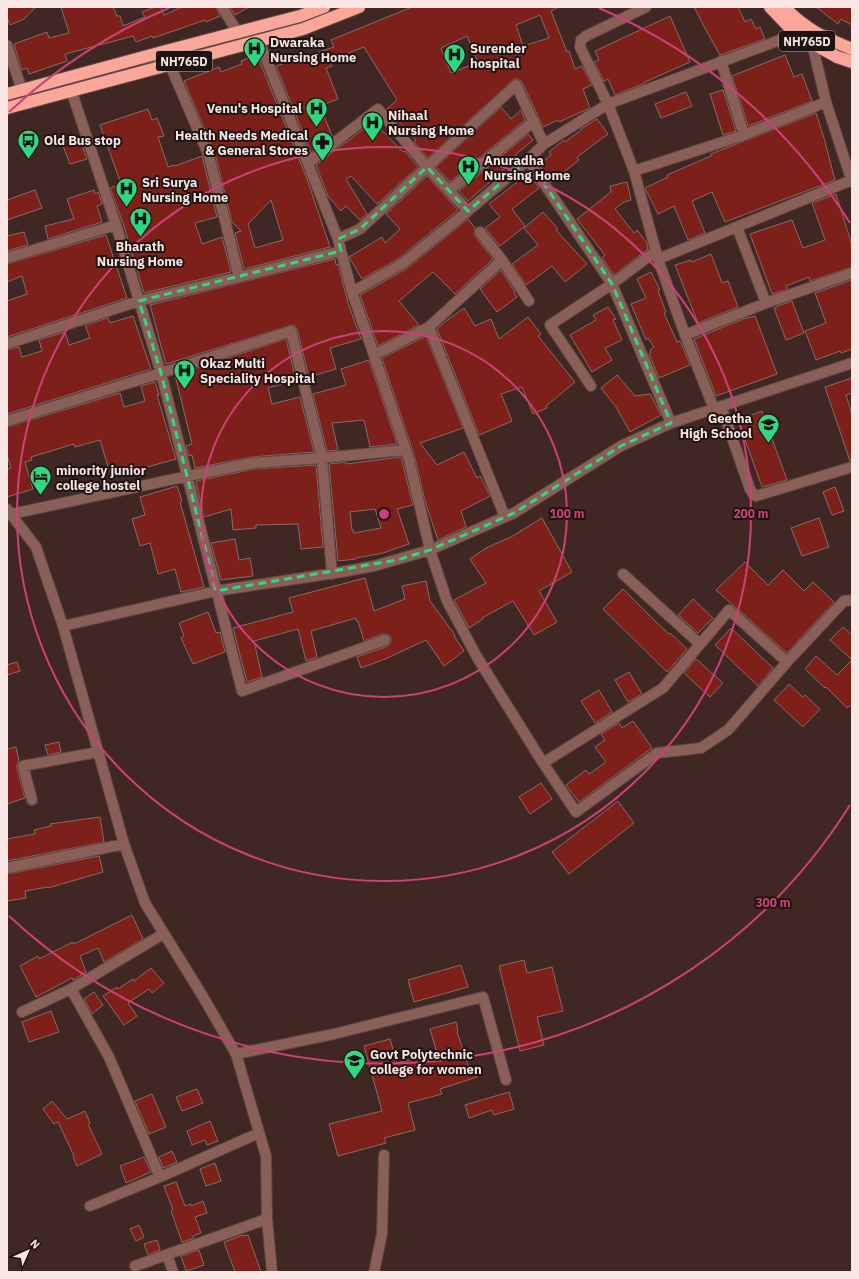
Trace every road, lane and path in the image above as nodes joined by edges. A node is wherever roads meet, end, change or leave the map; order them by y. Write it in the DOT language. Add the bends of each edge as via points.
graph roads {
  1 [pos="222,7"];
  2 [pos="324,7"];
  3 [pos="359,7"];
  4 [pos="646,7"];
  5 [pos="770,7"];
  6 [pos="784,7"];
  7 [pos="238,33"];
  8 [pos="796,34"];
  9 [pos="259,41"];
  10 [pos="812,44"];
  11 [pos="7,45"];
  12 [pos="852,49"];
  13 [pos="721,61"];
  14 [pos="852,62"];
  15 [pos="170,65"];
  16 [pos="22,90"];
  17 [pos="71,90"];
  18 [pos="7,94"];
  19 [pos="826,102"];
  20 [pos="608,104"];
  21 [pos="7,108"];
  22 [pos="534,121"];
  23 [pos="744,135"];
  24 [pos="544,144"];
  25 [pos="528,160"];
  26 [pos="308,162"];
  27 [pos="427,167"];
  28 [pos="634,171"];
  29 [pos="852,181"];
  30 [pos="450,190"];
  31 [pos="468,211"];
  32 [pos="116,225"];
  33 [pos="737,227"];
  34 [pos="480,232"];
  35 [pos="338,239"];
  36 [pos="341,251"];
  37 [pos="657,255"];
  38 [pos="7,258"];
  39 [pos="502,260"];
  40 [pos="852,272"];
  41 [pos="239,276"];
  42 [pos="612,284"];
  43 [pos="352,292"];
  44 [pos="139,301"];
  45 [pos="529,301"];
  46 [pos="766,303"];
  47 [pos="429,327"];
  48 [pos="685,335"];
  49 [pos="7,344"];
  50 [pos="374,356"];
  51 [pos="852,363"];
  52 [pos="161,373"];
  53 [pos="591,386"];
  54 [pos="717,407"];
  55 [pos="7,420"];
  56 [pos="671,423"];
  57 [pos="405,450"];
  58 [pos="322,458"];
  59 [pos="852,467"];
  60 [pos="188,476"];
  61 [pos="8,512"];
  62 [pos="505,517"];
  63 [pos="430,550"];
  64 [pos="332,574"];
  65 [pos="623,574"];
  66 [pos="216,592"];
  67 [pos="852,600"];
  68 [pos="63,626"];
  69 [pos="385,640"];
  70 [pos="700,644"];
  71 [pos="787,662"];
  72 [pos="98,752"];
  73 [pos="543,763"];
  74 [pos="32,800"];
  75 [pos="124,844"];
  76 [pos="7,868"];
  77 [pos="163,934"];
  78 [pos="71,989"];
  79 [pos="22,1012"];
  80 [pos="236,1054"];
  81 [pos="506,1080"];
  82 [pos="259,1133"];
  83 [pos="384,1155"];
  84 [pos="160,1177"];
  85 [pos="90,1206"];
  86 [pos="267,1219"];
  87 [pos="167,1255"];
  88 [pos="135,1266"];
  89 [pos="173,1272"];
  90 [pos="272,1272"];
  91 [pos="374,1272"];
  1 -- 7 [label="street"];
  2 -- 7 [label="highway, NH765D"];
  3 -- 9 [label="highway, NH765D" via="303,29"];
  4 -- 20 [label="street" via="581,40 580,47"];
  5 -- 8 [label="highway, NH765D"];
  6 -- 12 [label="highway, NH765D" via="812,30"];
  7 -- 16 [label="highway, NH765D"];
  8 -- 10 [label="highway, NH765D"];
  8 -- 13 [label="street"];
  9 -- 15 [label="highway, NH765D"];
  9 -- 26 [label="street"];
  10 -- 14 [label="highway, NH765D"];
  10 -- 19 [label="street"];
  11 -- 16 [label="street"];
  13 -- 20 [label="street"];
  13 -- 23 [label="street"];
  15 -- 17 [label="highway, NH765D"];
  15 -- 41 [label="street" via="209,156"];
  16 -- 18 [label="highway, NH765D"];
  17 -- 21 [label="highway, NH765D"];
  17 -- 32 [label="street"];
  19 -- 23 [label="street"];
  19 -- 29 [label="street"];
  20 -- 24 [label="street"];
  20 -- 28 [label="street"];
  22 -- 24 [label="street"];
  22 -- 27 [label="street" via="516,85"];
  22 -- 30 [label="street"];
  23 -- 28 [label="street"];
  24 -- 25 [label="street"];
  25 -- 31 [label="street"];
  25 -- 42 [label="street"];
  26 -- 27 [label="street" via="378,110"];
  26 -- 35 [label="street"];
  27 -- 30 [label="street"];
  27 -- 35 [label="street" via="360,229"];
  28 -- 37 [label="street"];
  29 -- 33 [label="street"];
  30 -- 31 [label="street"];
  31 -- 43 [label="street" via="402,264"];
  32 -- 38 [label="street"];
  32 -- 44 [label="street"];
  33 -- 37 [label="street"];
  33 -- 46 [label="street"];
  34 -- 39 [label="street"];
  35 -- 36 [label="street"];
  36 -- 41 [label="street"];
  36 -- 43 [label="street"];
  37 -- 42 [label="street"];
  37 -- 48 [label="street"];
  39 -- 45 [label="street"];
  39 -- 47 [label="street"];
  40 -- 46 [label="street"];
  41 -- 44 [label="street"];
  42 -- 53 [label="street" via="550,325"];
  42 -- 56 [label="street"];
  43 -- 50 [label="street"];
  44 -- 49 [label="street"];
  44 -- 52 [label="street"];
  46 -- 48 [label="street"];
  47 -- 50 [label="street"];
  47 -- 62 [label="street"];
  48 -- 54 [label="street"];
  50 -- 57 [label="street"];
  51 -- 54 [label="street"];
  52 -- 55 [label="street"];
  52 -- 58 [label="street" via="291,330"];
  52 -- 60 [label="street"];
  54 -- 56 [label="street"];
  54 -- 59 [label="street" via="750,489 756,496"];
  56 -- 62 [label="street" via="621,446 526,507"];
  57 -- 58 [label="street"];
  57 -- 63 [label="street"];
  58 -- 60 [label="street" via="253,463"];
  58 -- 64 [label="street"];
  60 -- 61 [label="street"];
  60 -- 66 [label="street"];
  61 -- 68 [label="street" via="36,547"];
  62 -- 63 [label="street"];
  63 -- 64 [label="street"];
  63 -- 73 [label="street" via="451,608"];
  64 -- 66 [label="street"];
  65 -- 70 [label="street"];
  66 -- 68 [label="street"];
  66 -- 69 [label="street" via="242,691"];
  67 -- 71 [label="street" via="844,601"];
  68 -- 72 [label="street"];
  70 -- 71 [label="street" via="729,610"];
  70 -- 73 [label="street" via="663,688"];
  71 -- 73 [label="street" via="728,730 701,748 657,753 576,812"];
  72 -- 74 [label="street" via="23,766"];
  72 -- 75 [label="street"];
  75 -- 76 [label="street"];
  75 -- 77 [label="street" via="145,903"];
  77 -- 78 [label="street"];
  77 -- 80 [label="street"];
  78 -- 79 [label="street"];
  78 -- 84 [label="street" via="109,1057"];
  80 -- 81 [label="street" via="334,1034 483,997"];
  80 -- 82 [label="street"];
  82 -- 84 [label="street"];
  82 -- 86 [label="street" via="266,1156"];
  83 -- 91 [label="street" via="382,1234"];
  84 -- 85 [label="street"];
  86 -- 87 [label="street"];
  86 -- 90 [label="street"];
  87 -- 88 [label="street"];
  87 -- 89 [label="street"];
}
